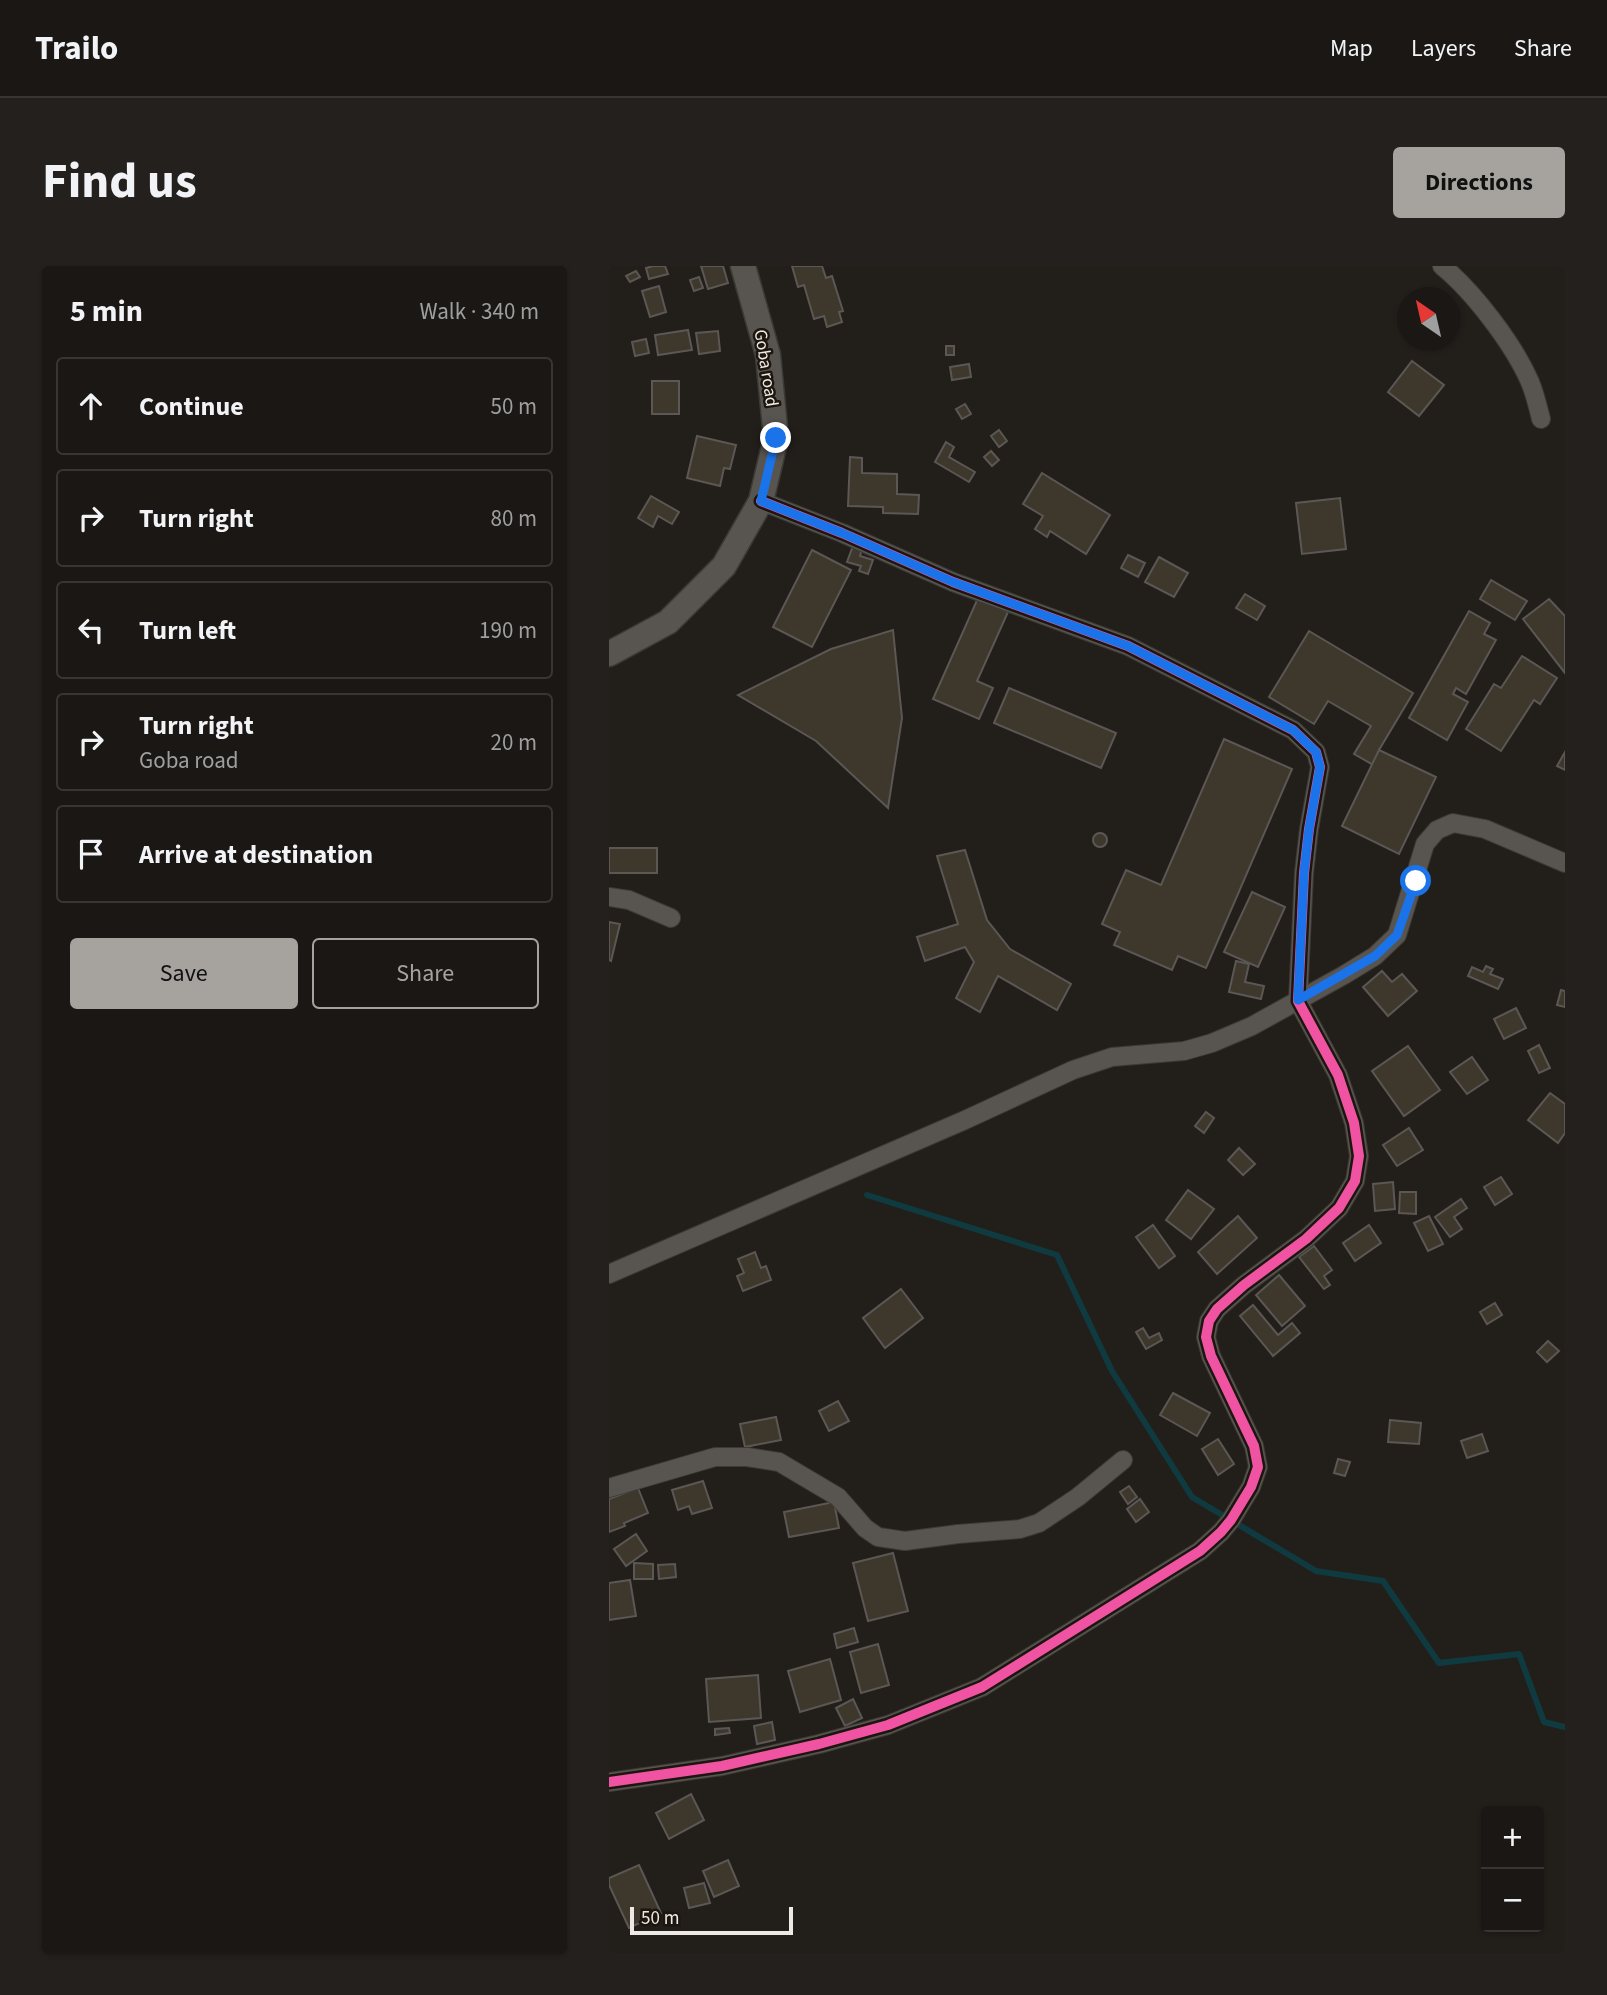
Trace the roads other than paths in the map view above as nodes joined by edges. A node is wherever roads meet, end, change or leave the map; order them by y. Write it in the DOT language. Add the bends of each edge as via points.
graph roads {
  1 [pos="743,266"];
  2 [pos="1442,266"];
  3 [pos="1541,419"];
  4 [pos="761,501"];
  5 [pos="609,654"];
  6 [pos="1565,863"];
  7 [pos="609,897"];
  8 [pos="671,918"];
  9 [pos="1298,1000"];
  10 [pos="609,1274"];
  11 [pos="1123,1460"];
  12 [pos="609,1488"];
  13 [pos="609,1782"];
  1 -- 4 [label="street, Goba road" via="768,355 776,438"];
  2 -- 3 [label="street" via="1483,310 1520,362"];
  4 -- 5 [label="street, Goba road" via="724,566 687,604 668,622"];
  4 -- 9 [label="street" via="953,582 1128,646 1293,730 1316,752 1320,767 1304,873"];
  6 -- 9 [label="street" via="1470,824 1453,823 1437,830 1425,844 1397,935 1375,956"];
  7 -- 8 [label="street"];
  9 -- 10 [label="street" via="1212,1043 1155,1055 1112,1057 1073,1070"];
  9 -- 13 [label="street" via="1338,1075 1359,1156 1355,1181 1339,1208 1244,1285 1209,1321 1206,1337 1212,1356 1254,1446 1258,1467 1251,1487 1221,1532 1200,1551 1081,1627 970,1692 888,1726 722,1766"];
  11 -- 12 [label="street" via="1039,1523 905,1541 878,1537 838,1497 779,1462 715,1457"];
}
